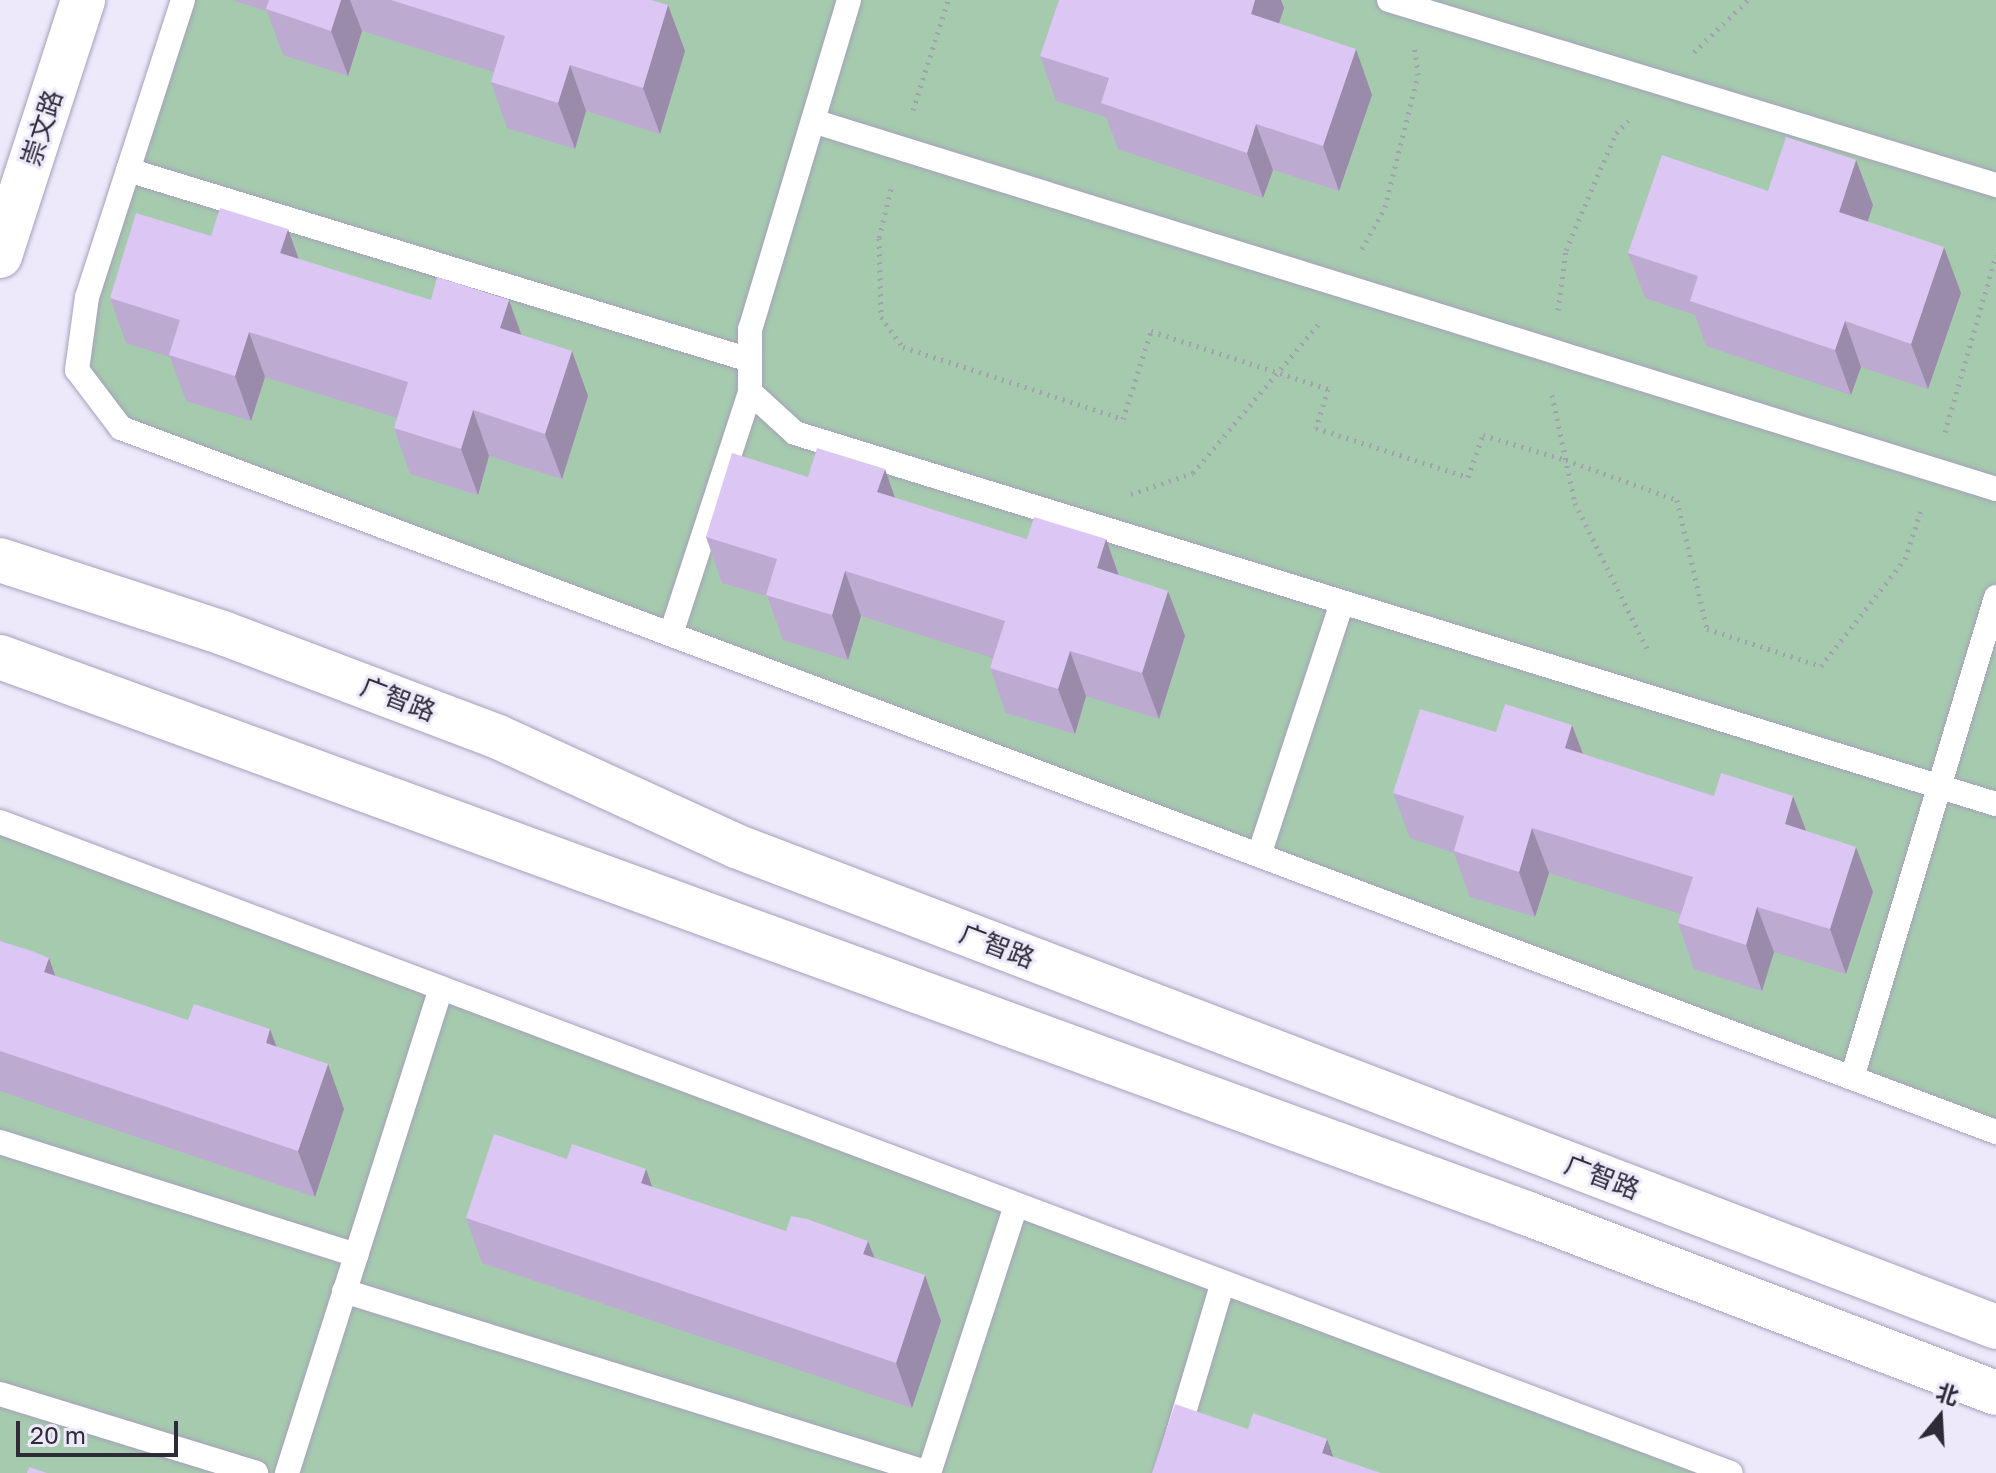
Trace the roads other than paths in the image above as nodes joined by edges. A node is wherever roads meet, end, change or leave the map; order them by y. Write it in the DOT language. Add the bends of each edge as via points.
graph roads {
  1 [pos="83,0"];
  2 [pos="183,0"];
  3 [pos="849,0"];
  4 [pos="1389,0"];
  5 [pos="813,121"];
  6 [pos="128,170"];
  7 [pos="1996,185"];
  8 [pos="0,256"];
  9 [pos="750,360"];
  10 [pos="750,392"];
  11 [pos="1996,489"];
  12 [pos="0,560"];
  13 [pos="1996,597"];
  14 [pos="1342,602"];
  15 [pos="671,634"];
  16 [pos="0,657"];
  17 [pos="1938,786"];
  18 [pos="1996,804"];
  19 [pos="0,822"];
  20 [pos="1259,855"];
  21 [pos="441,988"];
  22 [pos="1852,1078"];
  23 [pos="1996,1132"];
  24 [pos="0,1142"];
  25 [pos="1016,1205"];
  26 [pos="356,1255"];
  27 [pos="1223,1282"];
  28 [pos="344,1291"];
  29 [pos="1996,1327"];
  30 [pos="1996,1393"];
  31 [pos="0,1394"];
  32 [pos="256,1473"];
  33 [pos="287,1473"];
  34 [pos="929,1473"];
  35 [pos="1166,1473"];
  36 [pos="1731,1473"];
  1 -- 8 [label="street, 崇文路"];
  2 -- 6 [label="lane"];
  3 -- 5 [label="lane"];
  4 -- 7 [label="lane"];
  5 -- 9 [label="lane" via="750,329"];
  5 -- 11 [label="lane"];
  6 -- 9 [label="lane"];
  6 -- 15 [label="lane" via="87,297 77,370 121,428"];
  9 -- 10 [label="lane"];
  10 -- 14 [label="lane" via="795,433"];
  10 -- 15 [label="lane"];
  12 -- 29 [label="street, 广智路" via="484,731 736,846"];
  13 -- 17 [label="lane"];
  14 -- 17 [label="lane"];
  14 -- 20 [label="lane"];
  15 -- 20 [label="lane"];
  16 -- 30 [label="street" via="1451,1185"];
  17 -- 18 [label="lane"];
  17 -- 22 [label="lane"];
  19 -- 21 [label="lane"];
  20 -- 22 [label="lane"];
  21 -- 25 [label="lane"];
  21 -- 26 [label="lane"];
  22 -- 23 [label="lane"];
  24 -- 26 [label="lane"];
  25 -- 27 [label="lane"];
  25 -- 34 [label="lane"];
  26 -- 28 [label="lane"];
  27 -- 35 [label="lane"];
  27 -- 36 [label="lane"];
  28 -- 33 [label="lane"];
  28 -- 34 [label="lane"];
  31 -- 32 [label="lane"];
}
